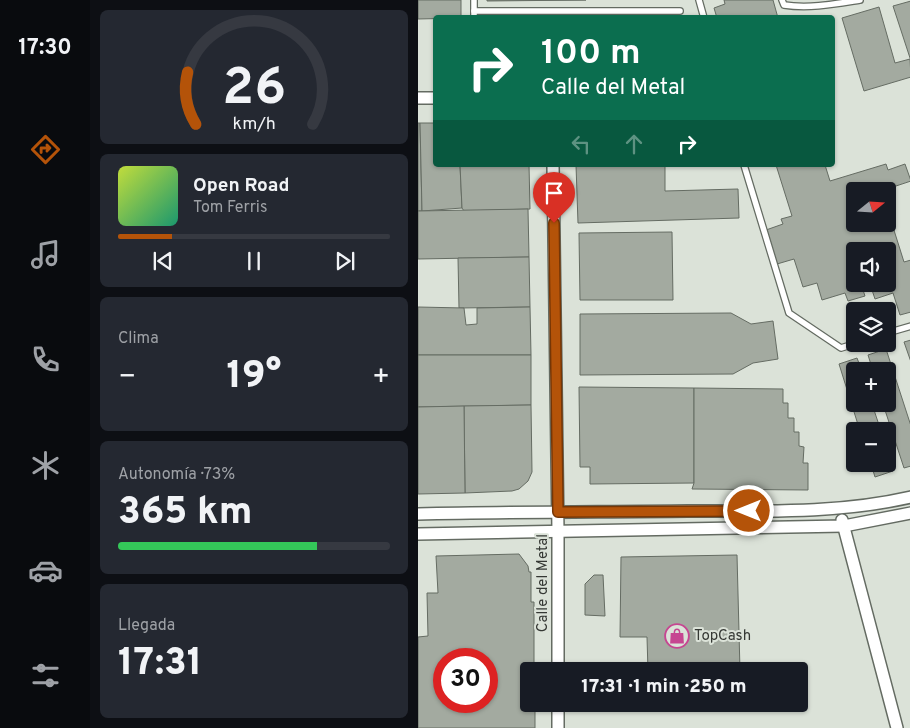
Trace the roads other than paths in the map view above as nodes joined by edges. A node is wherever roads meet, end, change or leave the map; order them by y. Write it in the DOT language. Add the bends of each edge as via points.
graph roads {
  1 [pos="474,0"];
  2 [pos="699,0"];
  3 [pos="782,0"];
  4 [pos="860,0"];
  5 [pos="680,11"];
  6 [pos="474,14"];
  7 [pos="703,15"];
  8 [pos="418,98"];
  9 [pos="433,98"];
  10 [pos="553,167"];
  11 [pos="745,167"];
  12 [pos="910,326"];
  13 [pos="896,330"];
  14 [pos="846,346"];
  15 [pos="910,497"];
  16 [pos="839,509"];
  17 [pos="558,512"];
  18 [pos="910,513"];
  19 [pos="418,514"];
  20 [pos="844,526"];
  21 [pos="558,532"];
  22 [pos="418,534"];
  23 [pos="558,662"];
  24 [pos="558,712"];
  25 [pos="558,728"];
  26 [pos="897,728"];
  1 -- 6 [label="lane"];
  2 -- 7 [label="lane"];
  3 -- 4 [label="lane" via="784,5 796,7"];
  5 -- 6 [label="lane"];
  8 -- 9 [label="street"];
  10 -- 17 [label="street, Calle del Metal"];
  11 -- 14 [label="lane" via="789,313 841,348"];
  12 -- 13 [label="lane"];
  15 -- 16 [label="street"];
  16 -- 17 [label="street"];
  16 -- 20 [label="street"];
  17 -- 19 [label="street"];
  17 -- 21 [label="street, Calle del Metal"];
  18 -- 20 [label="street"];
  20 -- 21 [label="street"];
  20 -- 26 [label="street"];
  21 -- 22 [label="street"];
  21 -- 23 [label="street, Calle del Metal"];
  24 -- 25 [label="street"];
}
